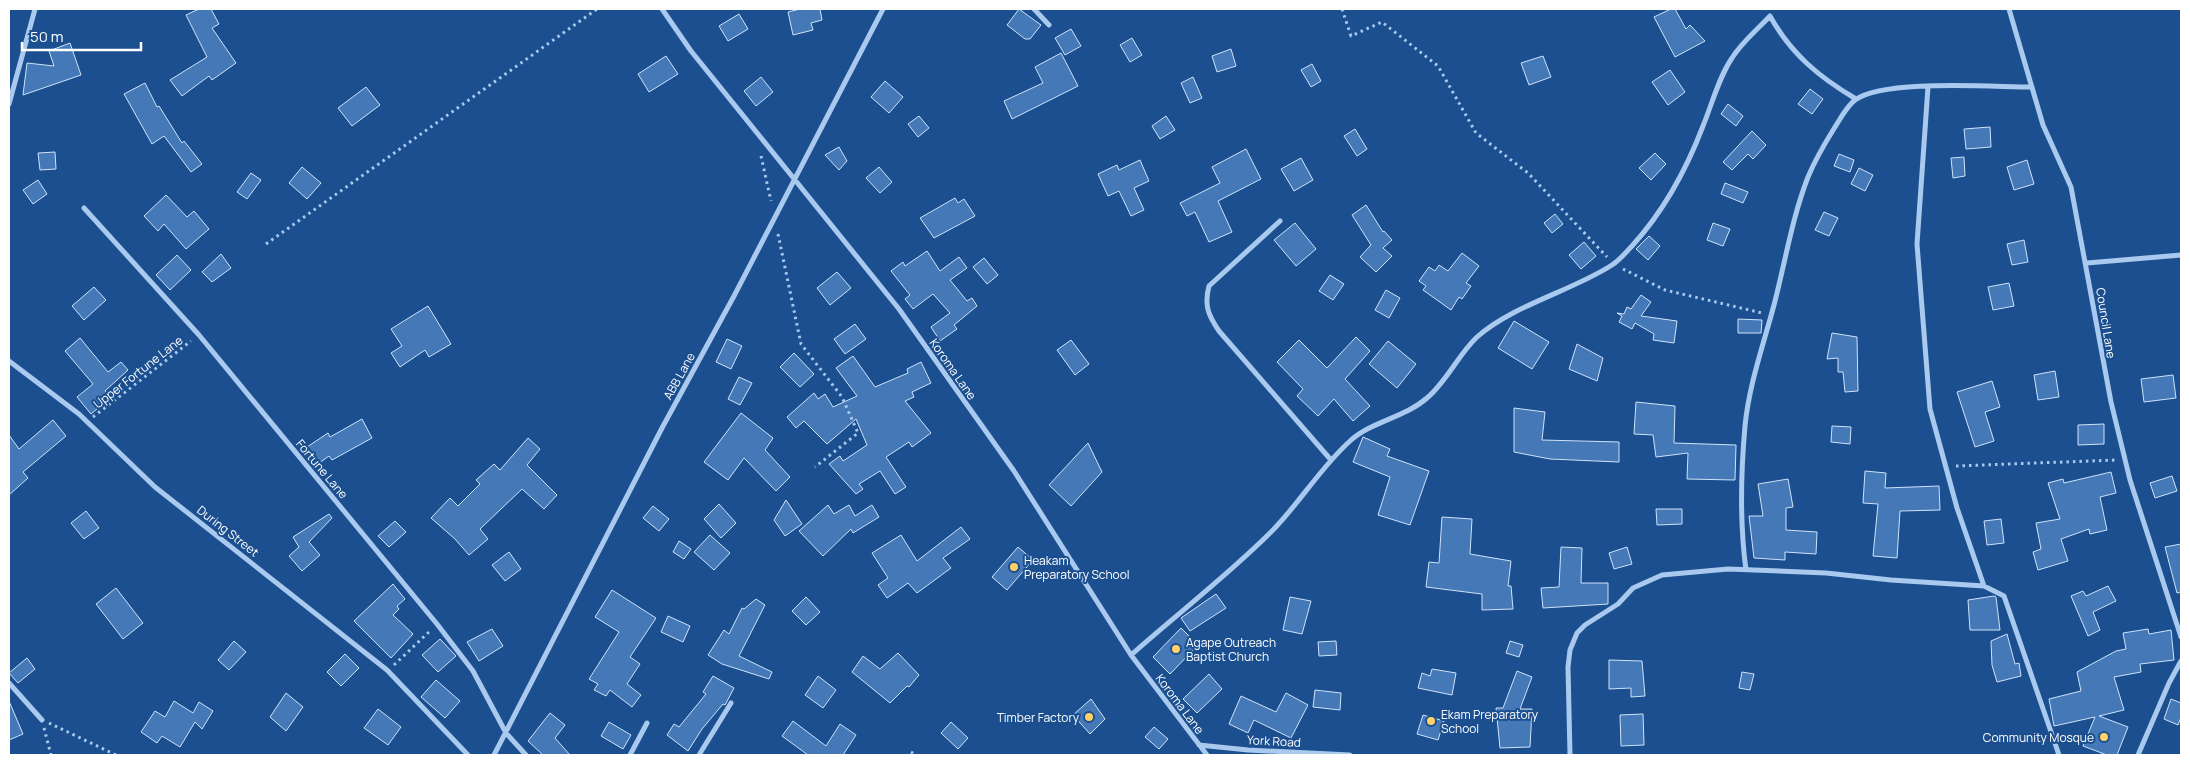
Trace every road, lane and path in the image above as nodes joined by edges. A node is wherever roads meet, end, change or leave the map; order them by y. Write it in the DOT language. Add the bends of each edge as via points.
graph roads {
  1 [pos="35,9"];
  2 [pos="597,9"];
  3 [pos="662,9"];
  4 [pos="883,9"];
  5 [pos="1034,9"];
  6 [pos="1342,9"];
  7 [pos="2010,12"];
  8 [pos="1049,24"];
  9 [pos="1928,86"];
  10 [pos="2030,86"];
  11 [pos="1856,99"];
  12 [pos="9,104"];
  13 [pos="760,150"];
  14 [pos="794,181"];
  15 [pos="84,208"];
  16 [pos="775,218"];
  17 [pos="1280,221"];
  18 [pos="266,244"];
  19 [pos="2181,255"];
  20 [pos="2087,263"];
  21 [pos="1614,264"];
  22 [pos="1771,315"];
  23 [pos="199,335"];
  24 [pos="9,361"];
  25 [pos="87,422"];
  26 [pos="1331,460"];
  27 [pos="2125,460"];
  28 [pos="815,467"];
  29 [pos="1946,467"];
  30 [pos="1746,570"];
  31 [pos="1984,586"];
  32 [pos="437,624"];
  33 [pos="2181,637"];
  34 [pos="1131,655"];
  35 [pos="2181,661"];
  36 [pos="387,670"];
  37 [pos="9,683"];
  38 [pos="731,703"];
  39 [pos="42,720"];
  40 [pos="647,723"];
  41 [pos="506,733"];
  42 [pos="1198,744"];
  43 [pos="911,752"];
  44 [pos="51,755"];
  45 [pos="116,755"];
  46 [pos="468,755"];
  47 [pos="494,755"];
  48 [pos="526,755"];
  49 [pos="630,755"];
  50 [pos="699,755"];
  51 [pos="916,755"];
  52 [pos="1207,755"];
  53 [pos="1350,755"];
  54 [pos="1570,755"];
  55 [pos="2059,755"];
  56 [pos="2138,755"];
  1 -- 12 [label="street"];
  2 -- 18 [label="path"];
  3 -- 14 [label="street, Koroma Lane" via="691,51"];
  4 -- 14 [label="street, ABB Lane"];
  5 -- 8 [label="street"];
  6 -- 21 [label="path" via="1351,36 1382,22 1438,66 1476,133 1528,173"];
  7 -- 10 [label="street, Council Lane"];
  9 -- 10 [label="street"];
  9 -- 11 [label="street" via="1880,90"];
  9 -- 29 [label="street" via="1917,244 1930,409"];
  10 -- 20 [label="street, Council Lane" via="2043,125 2071,187"];
  11 -- 21 [label="street" via="1830,84 1795,53 1770,16 1730,60 1698,139 1674,187 1650,224"];
  11 -- 22 [label="street" via="1848,106 1809,175"];
  13 -- 16 [label="path"];
  14 -- 16 [label="street, ABB Lane"];
  14 -- 34 [label="street, Koroma Lane" via="899,309 1014,471"];
  15 -- 23 [label="street, Fortune Lane"];
  16 -- 28 [label="path" via="801,344 842,398 858,433"];
  16 -- 41 [label="street, ABB Lane" via="662,428"];
  17 -- 26 [label="street" via="1210,286 1206,300 1209,316"];
  19 -- 20 [label="street"];
  20 -- 27 [label="street, Council Lane" via="2097,335"];
  21 -- 22 [label="path" via="1665,290"];
  21 -- 26 [label="street" via="1494,325 1477,338 1426,399 1368,428"];
  22 -- 30 [label="street" via="1751,386 1745,427 1743,549"];
  23 -- 25 [label="path, Upper Fortune Lane"];
  23 -- 32 [label="street, Fortune Lane"];
  24 -- 25 [label="street, During Street"];
  25 -- 36 [label="street, During Street" via="155,487"];
  26 -- 34 [label="street" via="1273,530 1234,568"];
  27 -- 29 [label="path"];
  27 -- 33 [label="street, Council Lane"];
  29 -- 31 [label="street"];
  30 -- 31 [label="street"];
  30 -- 54 [label="street" via="1662,576 1633,588 1618,604 1577,633 1568,667"];
  31 -- 55 [label="street" via="2004,596"];
  32 -- 36 [label="path"];
  32 -- 41 [label="street, Fortune Lane" via="473,671"];
  34 -- 42 [label="street, Koroma Lane"];
  35 -- 56 [label="street"];
  36 -- 46 [label="street, During Street"];
  37 -- 39 [label="street"];
  38 -- 50 [label="street"];
  39 -- 44 [label="path"];
  39 -- 45 [label="path"];
  40 -- 49 [label="street"];
  41 -- 47 [label="street, ABB Lane"];
  41 -- 48 [label="street, Fortune Lane"];
  42 -- 52 [label="street, Koroma Lane"];
  42 -- 53 [label="street, York Road"];
  43 -- 51 [label="path"];
}
